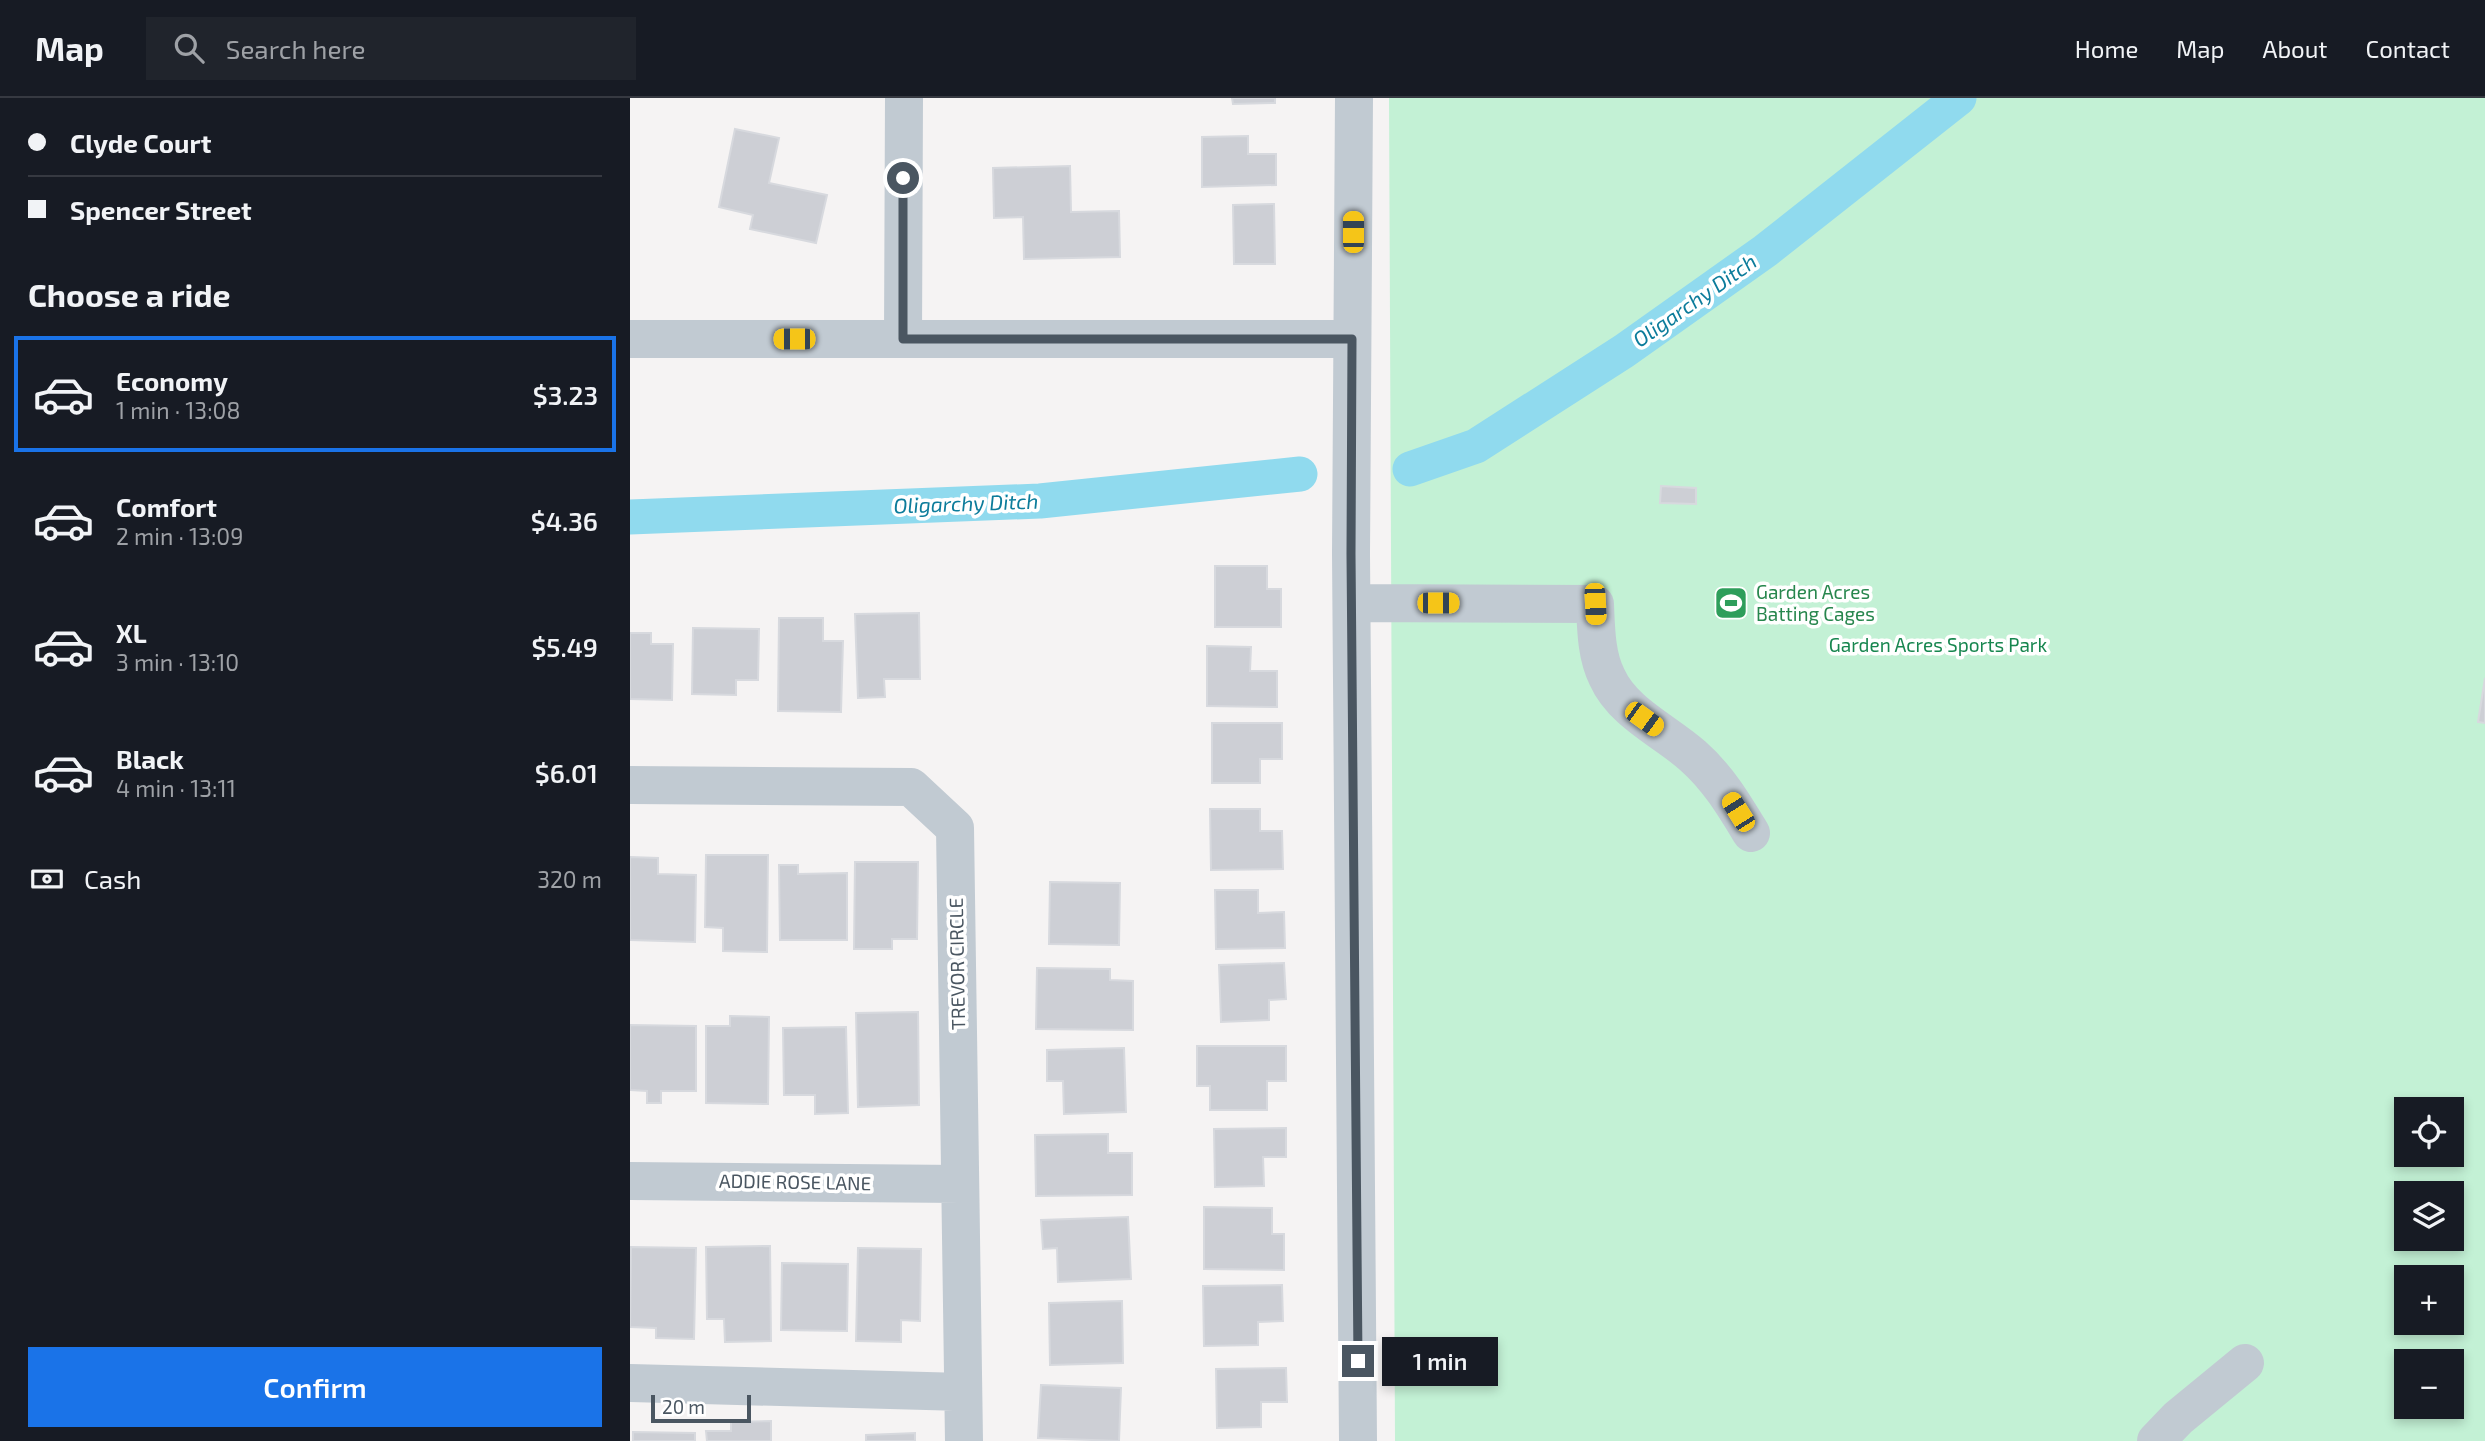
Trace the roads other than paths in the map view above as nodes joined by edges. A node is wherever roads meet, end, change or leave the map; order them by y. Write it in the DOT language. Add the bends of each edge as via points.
graph roads {
  1 [pos="904,98"];
  2 [pos="1354,98"];
  3 [pos="630,339"];
  4 [pos="903,339"];
  5 [pos="1352,339"];
  6 [pos="1352,603"];
  7 [pos="630,785"];
  8 [pos="1751,832"];
  9 [pos="630,1181"];
  10 [pos="960,1184"];
  11 [pos="2245,1363"];
  12 [pos="630,1383"];
  13 [pos="963,1392"];
  14 [pos="964,1441"];
  15 [pos="1358,1441"];
  16 [pos="2156,1441"];
  1 -- 4 [label="street"];
  2 -- 5 [label="street"];
  3 -- 4 [label="street"];
  4 -- 5 [label="street"];
  5 -- 6 [label="street"];
  6 -- 8 [label="street" via="1595,604 1607,680 1644,719 1711,773"];
  6 -- 15 [label="street"];
  7 -- 10 [label="street, TREVOR CIRCLE" via="911,787 955,828"];
  9 -- 10 [label="street, ADDIE ROSE LANE"];
  10 -- 13 [label="street, TREVOR CIRCLE"];
  11 -- 16 [label="street"];
  12 -- 13 [label="street"];
  13 -- 14 [label="street, TREVOR CIRCLE"];
}
